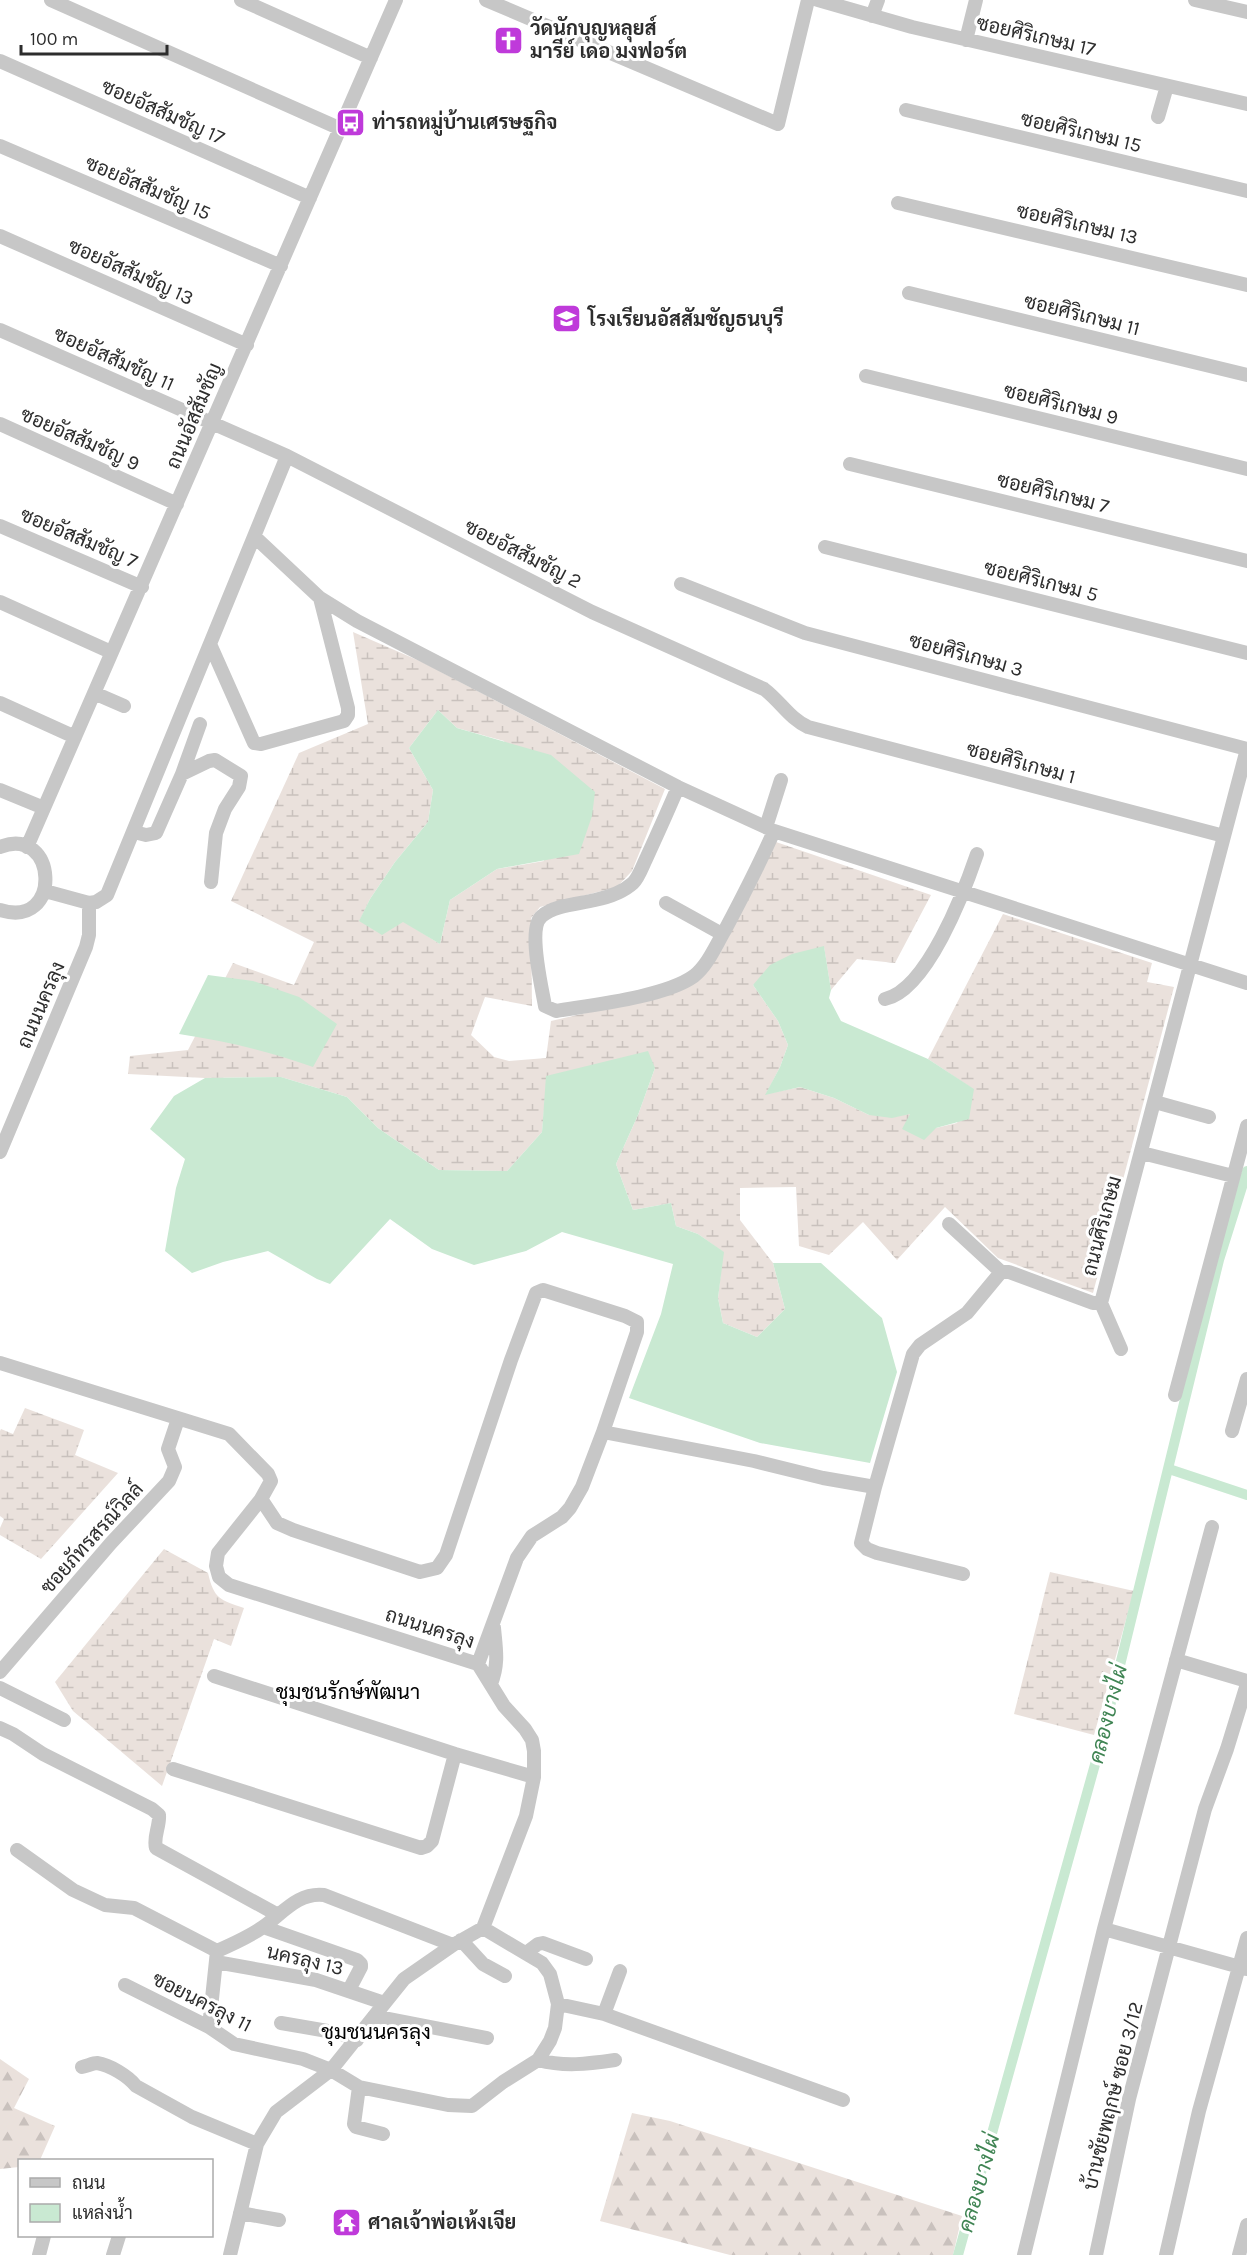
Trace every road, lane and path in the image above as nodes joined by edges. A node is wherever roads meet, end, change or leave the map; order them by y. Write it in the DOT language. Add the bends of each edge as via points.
graph roads {
  1 [pos="51,0"];
  2 [pos="241,0"];
  3 [pos="396,0"];
  4 [pos="486,0"];
  5 [pos="808,0"];
  6 [pos="818,0"];
  7 [pos="878,0"];
  8 [pos="976,0"];
  9 [pos="1195,0"];
  10 [pos="1247,12"];
  11 [pos="872,16"];
  12 [pos="966,40"];
  13 [pos="371,58"];
  14 [pos="0,61"];
  15 [pos="1167,86"];
  16 [pos="1247,104"];
  17 [pos="906,110"];
  18 [pos="1158,117"];
  19 [pos="341,129"];
  20 [pos="0,147"];
  21 [pos="1247,191"];
  22 [pos="310,198"];
  23 [pos="898,203"];
  24 [pos="0,236"];
  25 [pos="281,266"];
  26 [pos="1247,285"];
  27 [pos="909,293"];
  28 [pos="0,330"];
  29 [pos="247,345"];
  30 [pos="1247,375"];
  31 [pos="866,376"];
  32 [pos="0,424"];
  33 [pos="212,424"];
  34 [pos="287,456"];
  35 [pos="850,464"];
  36 [pos="1247,469"];
  37 [pos="177,504"];
  38 [pos="0,526"];
  39 [pos="255,537"];
  40 [pos="825,547"];
  41 [pos="1247,561"];
  42 [pos="681,584"];
  43 [pos="142,587"];
  44 [pos="320,597"];
  45 [pos="0,602"];
  46 [pos="210,644"];
  47 [pos="111,652"];
  48 [pos="1247,653"];
  49 [pos="94,693"];
  50 [pos="0,703"];
  51 [pos="124,706"];
  52 [pos="200,724"];
  53 [pos="808,727"];
  54 [pos="75,737"];
  55 [pos="1247,749"];
  56 [pos="182,774"];
  57 [pos="781,780"];
  58 [pos="678,787"];
  59 [pos="0,790"];
  60 [pos="44,808"];
  61 [pos="770,829"];
  62 [pos="134,832"];
  63 [pos="1224,836"];
  64 [pos="27,847"];
  65 [pos="0,848"];
  66 [pos="977,854"];
  67 [pos="211,882"];
  68 [pos="45,891"];
  69 [pos="964,893"];
  70 [pos="89,903"];
  71 [pos="666,903"];
  72 [pos="0,912"];
  73 [pos="722,934"];
  74 [pos="1190,964"];
  75 [pos="1247,983"];
  76 [pos="885,999"];
  77 [pos="1155,1102"];
  78 [pos="1209,1117"];
  79 [pos="1247,1126"];
  80 [pos="0,1152"];
  81 [pos="1142,1153"];
  82 [pos="1233,1176"];
  83 [pos="949,1224"];
  84 [pos="1001,1272"];
  85 [pos="1101,1303"];
  86 [pos="1121,1349"];
  87 [pos="0,1363"];
  88 [pos="1247,1379"];
  89 [pos="1175,1395"];
  90 [pos="178,1419"];
  91 [pos="1232,1431"];
  92 [pos="603,1432"];
  93 [pos="875,1487"];
  94 [pos="261,1499"];
  95 [pos="1212,1527"];
  96 [pos="963,1574"];
  97 [pos="494,1626"];
  98 [pos="1176,1660"];
  99 [pos="478,1664"];
  100 [pos="0,1672"];
  101 [pos="214,1676"];
  102 [pos="1247,1683"];
  103 [pos="491,1684"];
  104 [pos="0,1688"];
  105 [pos="64,1720"];
  106 [pos="0,1728"];
  107 [pos="455,1754"];
  108 [pos="173,1769"];
  109 [pos="534,1777"];
  110 [pos="17,1850"];
  111 [pos="278,1914"];
  112 [pos="263,1927"];
  113 [pos="483,1928"];
  114 [pos="1104,1929"];
  115 [pos="1247,1938"];
  116 [pos="457,1942"];
  117 [pos="1170,1947"];
  118 [pos="526,1953"];
  119 [pos="216,1957"];
  120 [pos="586,1959"];
  121 [pos="1244,1968"];
  122 [pos="620,1971"];
  123 [pos="505,1976"];
  124 [pos="125,1985"];
  125 [pos="349,1990"];
  126 [pos="384,2003"];
  127 [pos="558,2004"];
  128 [pos="604,2014"];
  129 [pos="374,2016"];
  130 [pos="281,2023"];
  131 [pos="208,2027"];
  132 [pos="487,2038"];
  133 [pos="357,2040"];
  134 [pos="538,2060"];
  135 [pos="615,2060"];
  136 [pos="82,2067"];
  137 [pos="331,2070"];
  138 [pos="359,2087"];
  139 [pos="843,2100"];
  140 [pos="383,2134"];
  141 [pos="258,2144"];
  142 [pos="240,2213"];
  143 [pos="279,2220"];
  144 [pos="1247,2225"];
  145 [pos="44,2237"];
  146 [pos="118,2237"];
  147 [pos="39,2255"];
  148 [pos="113,2255"];
  149 [pos="230,2255"];
  150 [pos="1024,2255"];
  151 [pos="1096,2255"];
  152 [pos="1166,2255"];
  153 [pos="1239,2255"];
  1 -- 19 [label="street"];
  2 -- 13 [label="street"];
  3 -- 13 [label="street, ถนนอัสสัมชัญ"];
  4 -- 5 [label="street" via="778,124"];
  6 -- 11 [label="street, ซอยศิริเกษม 17"];
  7 -- 11 [label="street"];
  8 -- 12 [label="street"];
  9 -- 10 [label="street"];
  11 -- 12 [label="street, ซอยศิริเกษม 17"];
  12 -- 15 [label="street, ซอยศิริเกษม 17"];
  13 -- 19 [label="street, ถนนอัสสัมชัญ"];
  14 -- 22 [label="street, ซอยอัสสัมชัญ 17"];
  15 -- 16 [label="street, ซอยศิริเกษม 17"];
  15 -- 18 [label="street"];
  17 -- 21 [label="street, ซอยศิริเกษม 15"];
  19 -- 22 [label="street, ถนนอัสสัมชัญ"];
  20 -- 25 [label="street, ซอยอัสสัมชัญ 15"];
  22 -- 25 [label="street, ถนนอัสสัมชัญ"];
  23 -- 26 [label="street, ซอยศิริเกษม 13"];
  24 -- 29 [label="street, ซอยอัสสัมชัญ 13"];
  25 -- 29 [label="street, ถนนอัสสัมชัญ"];
  27 -- 30 [label="street, ซอยศิริเกษม 11"];
  28 -- 33 [label="street, ซอยอัสสัมชัญ 11"];
  29 -- 33 [label="street, ถนนอัสสัมชัญ"];
  31 -- 36 [label="street, ซอยศิริเกษม 9"];
  32 -- 37 [label="street, ซอยอัสสัมชัญ 9"];
  33 -- 34 [label="street, ซอยอัสสัมชัญ 2"];
  33 -- 37 [label="street, ถนนอัสสัมชัญ"];
  34 -- 39 [label="street"];
  34 -- 53 [label="street, ซอยอัสสัมชัญ 2" via="592,612 764,689 789,715"];
  35 -- 41 [label="street, ซอยศิริเกษม 7"];
  37 -- 43 [label="street, ถนนอัสสัมชัญ"];
  38 -- 43 [label="street, ซอยอัสสัมชัญ 7"];
  39 -- 44 [label="street"];
  39 -- 46 [label="street"];
  40 -- 48 [label="street, ซอยศิริเกษม 5"];
  42 -- 55 [label="street, ซอยศิริเกษม 3" via="806,633"];
  43 -- 47 [label="street, ถนนอัสสัมชัญ"];
  44 -- 46 [label="street" via="348,708 344,720 254,743"];
  44 -- 58 [label="street" via="357,621"];
  45 -- 47 [label="street"];
  46 -- 62 [label="street"];
  47 -- 49 [label="street, ถนนอัสสัมชัญ"];
  49 -- 51 [label="street"];
  49 -- 54 [label="street, ถนนอัสสัมชัญ"];
  50 -- 54 [label="street"];
  52 -- 56 [label="street"];
  53 -- 63 [label="street, ซอยศิริเกษม 1"];
  54 -- 60 [label="street, ถนนอัสสัมชัญ"];
  55 -- 63 [label="street, ถนนศิริเกษม"];
  56 -- 62 [label="street" via="156,833"];
  56 -- 67 [label="street" via="215,760 241,776 216,833"];
  57 -- 61 [label="street"];
  58 -- 61 [label="street"];
  58 -- 73 [label="street" via="632,884 609,897 552,910 537,921 535,938 545,1006 556,1011 609,1002 686,981 704,966"];
  59 -- 60 [label="street"];
  60 -- 64 [label="street, ถนนอัสสัมชัญ"];
  61 -- 69 [label="street"];
  61 -- 73 [label="street"];
  62 -- 70 [label="street" via="107,895"];
  63 -- 74 [label="street, ถนนศิริเกษม"];
  64 -- 65 [label="street" via="16,844"];
  64 -- 68 [label="street" via="45,867"];
  66 -- 69 [label="street"];
  68 -- 70 [label="street"];
  68 -- 72 [label="street" via="26,910"];
  69 -- 74 [label="street"];
  69 -- 76 [label="street" via="914,980 894,997"];
  70 -- 80 [label="street, ถนนนครลุง" via="86,947"];
  71 -- 73 [label="street"];
  74 -- 75 [label="street"];
  74 -- 77 [label="street, ถนนศิริเกษม"];
  77 -- 78 [label="street"];
  77 -- 81 [label="street, ถนนศิริเกษม"];
  79 -- 82 [label="street"];
  81 -- 82 [label="street"];
  81 -- 85 [label="street, ถนนศิริเกษม"];
  82 -- 89 [label="street"];
  83 -- 84 [label="street"];
  84 -- 85 [label="street, ถนนศิริเกษม"];
  84 -- 93 [label="street" via="967,1313 913,1354"];
  85 -- 86 [label="street"];
  87 -- 90 [label="street, ถนนนครลุง"];
  88 -- 91 [label="street"];
  90 -- 94 [label="street, ถนนนครลุง" via="221,1431 236,1440 271,1481"];
  90 -- 100 [label="street, ซอยภัทรสรณ์วิลล์" via="168,1449 175,1467 169,1481"];
  92 -- 93 [label="street"];
  92 -- 94 [label="street" via="637,1332 636,1322 539,1290 533,1297 446,1555 437,1568 420,1572 293,1530 277,1523"];
  92 -- 97 [label="street" via="588,1475 570,1508 522,1548"];
  93 -- 96 [label="street" via="862,1534 861,1543 867,1549"];
  94 -- 99 [label="street, ถนนนครลุง" via="218,1553 219,1576 229,1585"];
  95 -- 98 [label="street"];
  97 -- 99 [label="street"];
  97 -- 103 [label="street" via="497,1659"];
  98 -- 102 [label="street"];
  98 -- 114 [label="street"];
  99 -- 103 [label="street, ถนนนครลุง"];
  101 -- 107 [label="street"];
  102 -- 117 [label="street, บ้านชัยพฤกษ์ ซอย 3/12" via="1205,1809"];
  103 -- 109 [label="street, ถนนนครลุง" via="532,1740"];
  104 -- 105 [label="street"];
  106 -- 111 [label="street" via="152,1809 159,1815 156,1848"];
  107 -- 108 [label="street" via="432,1841 421,1848"];
  107 -- 109 [label="street"];
  109 -- 113 [label="street, ถนนนครลุง" via="526,1816"];
  110 -- 119 [label="street, นครลุง 13" via="73,1890 105,1905 134,1908"];
  111 -- 112 [label="street"];
  111 -- 116 [label="street" via="303,1896 324,1895"];
  112 -- 119 [label="street"];
  112 -- 125 [label="street" via="357,1960 362,1967"];
  113 -- 116 [label="street"];
  113 -- 118 [label="street"];
  114 -- 117 [label="street"];
  114 -- 150 [label="street"];
  115 -- 121 [label="street"];
  116 -- 123 [label="street"];
  116 -- 126 [label="street" via="404,1979"];
  117 -- 121 [label="street"];
  117 -- 151 [label="street, บ้านชัยพฤกษ์ ซอย 3/12" via="1129,2099"];
  118 -- 120 [label="street" via="543,1944"];
  118 -- 127 [label="street" via="542,1963 550,1974"];
  119 -- 125 [label="street, นครลุง 13"];
  119 -- 131 [label="street"];
  121 -- 152 [label="street" via="1199,2111"];
  122 -- 128 [label="street"];
  124 -- 131 [label="street, ซอยนครลุง 11"];
  125 -- 126 [label="street, นครลุง 13"];
  126 -- 129 [label="street"];
  127 -- 128 [label="street"];
  127 -- 134 [label="street" via="552,2035"];
  128 -- 139 [label="street"];
  129 -- 132 [label="street"];
  129 -- 133 [label="street"];
  130 -- 133 [label="street"];
  131 -- 137 [label="street, ซอยนครลุง 11" via="234,2044 303,2059"];
  133 -- 137 [label="street"];
  134 -- 135 [label="street" via="573,2066"];
  134 -- 138 [label="street, ซอยนครลุง 11" via="472,2106"];
  136 -- 141 [label="street" via="96,2063 112,2069 192,2117"];
  137 -- 138 [label="street, ซอยนครลุง 11"];
  137 -- 141 [label="street" via="276,2112"];
  138 -- 140 [label="street" via="354,2124"];
  141 -- 142 [label="street"];
  142 -- 143 [label="street"];
  142 -- 149 [label="street"];
  144 -- 153 [label="street"];
  145 -- 147 [label="street"];
  146 -- 148 [label="street"];
}
